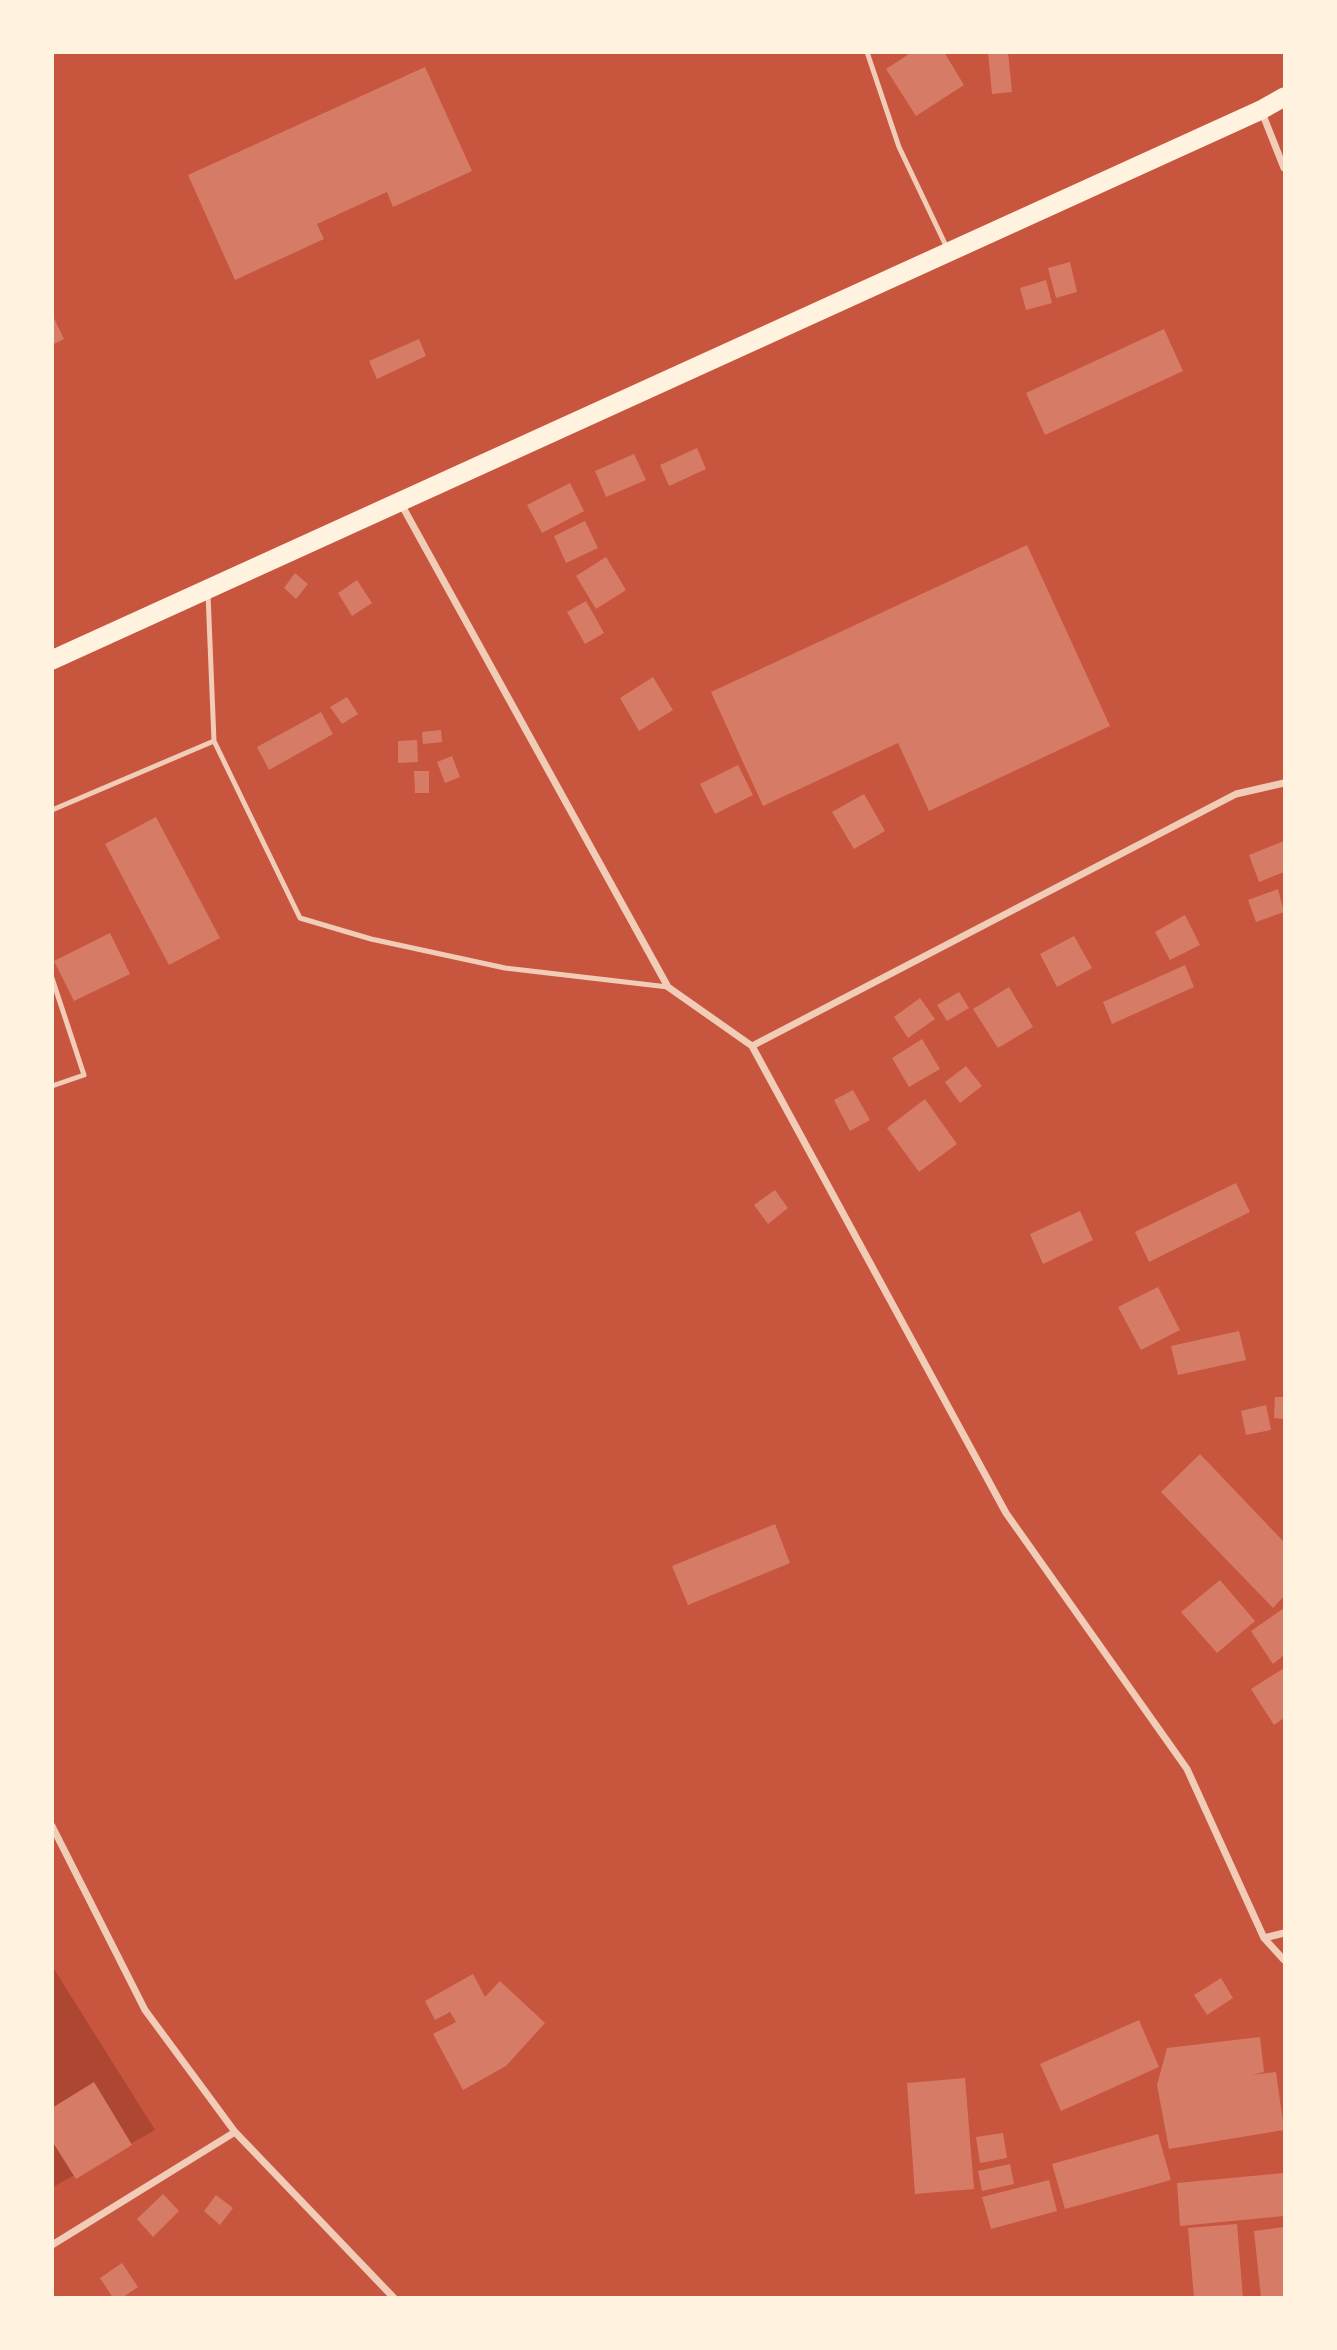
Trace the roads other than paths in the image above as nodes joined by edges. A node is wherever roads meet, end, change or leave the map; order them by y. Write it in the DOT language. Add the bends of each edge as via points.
graph roads {
  1 [pos="867,52"];
  2 [pos="1284,97"];
  3 [pos="1261,110"];
  4 [pos="1284,168"];
  5 [pos="949,253"];
  6 [pos="400,502"];
  7 [pos="208,589"];
  8 [pos="52,660"];
  9 [pos="214,741"];
  10 [pos="1284,783"];
  11 [pos="52,810"];
  12 [pos="52,978"];
  13 [pos="668,987"];
  14 [pos="751,1046"];
  15 [pos="52,1086"];
  16 [pos="52,1826"];
  17 [pos="1284,1933"];
  18 [pos="1264,1938"];
  19 [pos="1284,1959"];
  20 [pos="235,2132"];
  21 [pos="52,2245"];
  22 [pos="394,2298"];
  1 -- 5 [label="lane" via="899,147"];
  2 -- 3 [label="highway"];
  3 -- 4 [label="street"];
  3 -- 5 [label="highway"];
  5 -- 6 [label="highway"];
  6 -- 7 [label="highway"];
  6 -- 13 [label="street"];
  7 -- 8 [label="highway"];
  7 -- 9 [label="lane"];
  9 -- 11 [label="lane"];
  9 -- 13 [label="lane" via="300,918 370,939 505,968"];
  10 -- 14 [label="street" via="1236,794"];
  12 -- 15 [label="lane" via="84,1075"];
  13 -- 14 [label="street"];
  14 -- 18 [label="street" via="1006,1513 1187,1769"];
  16 -- 20 [label="street" via="145,2010"];
  17 -- 18 [label="street"];
  18 -- 19 [label="street"];
  20 -- 21 [label="street"];
  20 -- 22 [label="street"];
}
